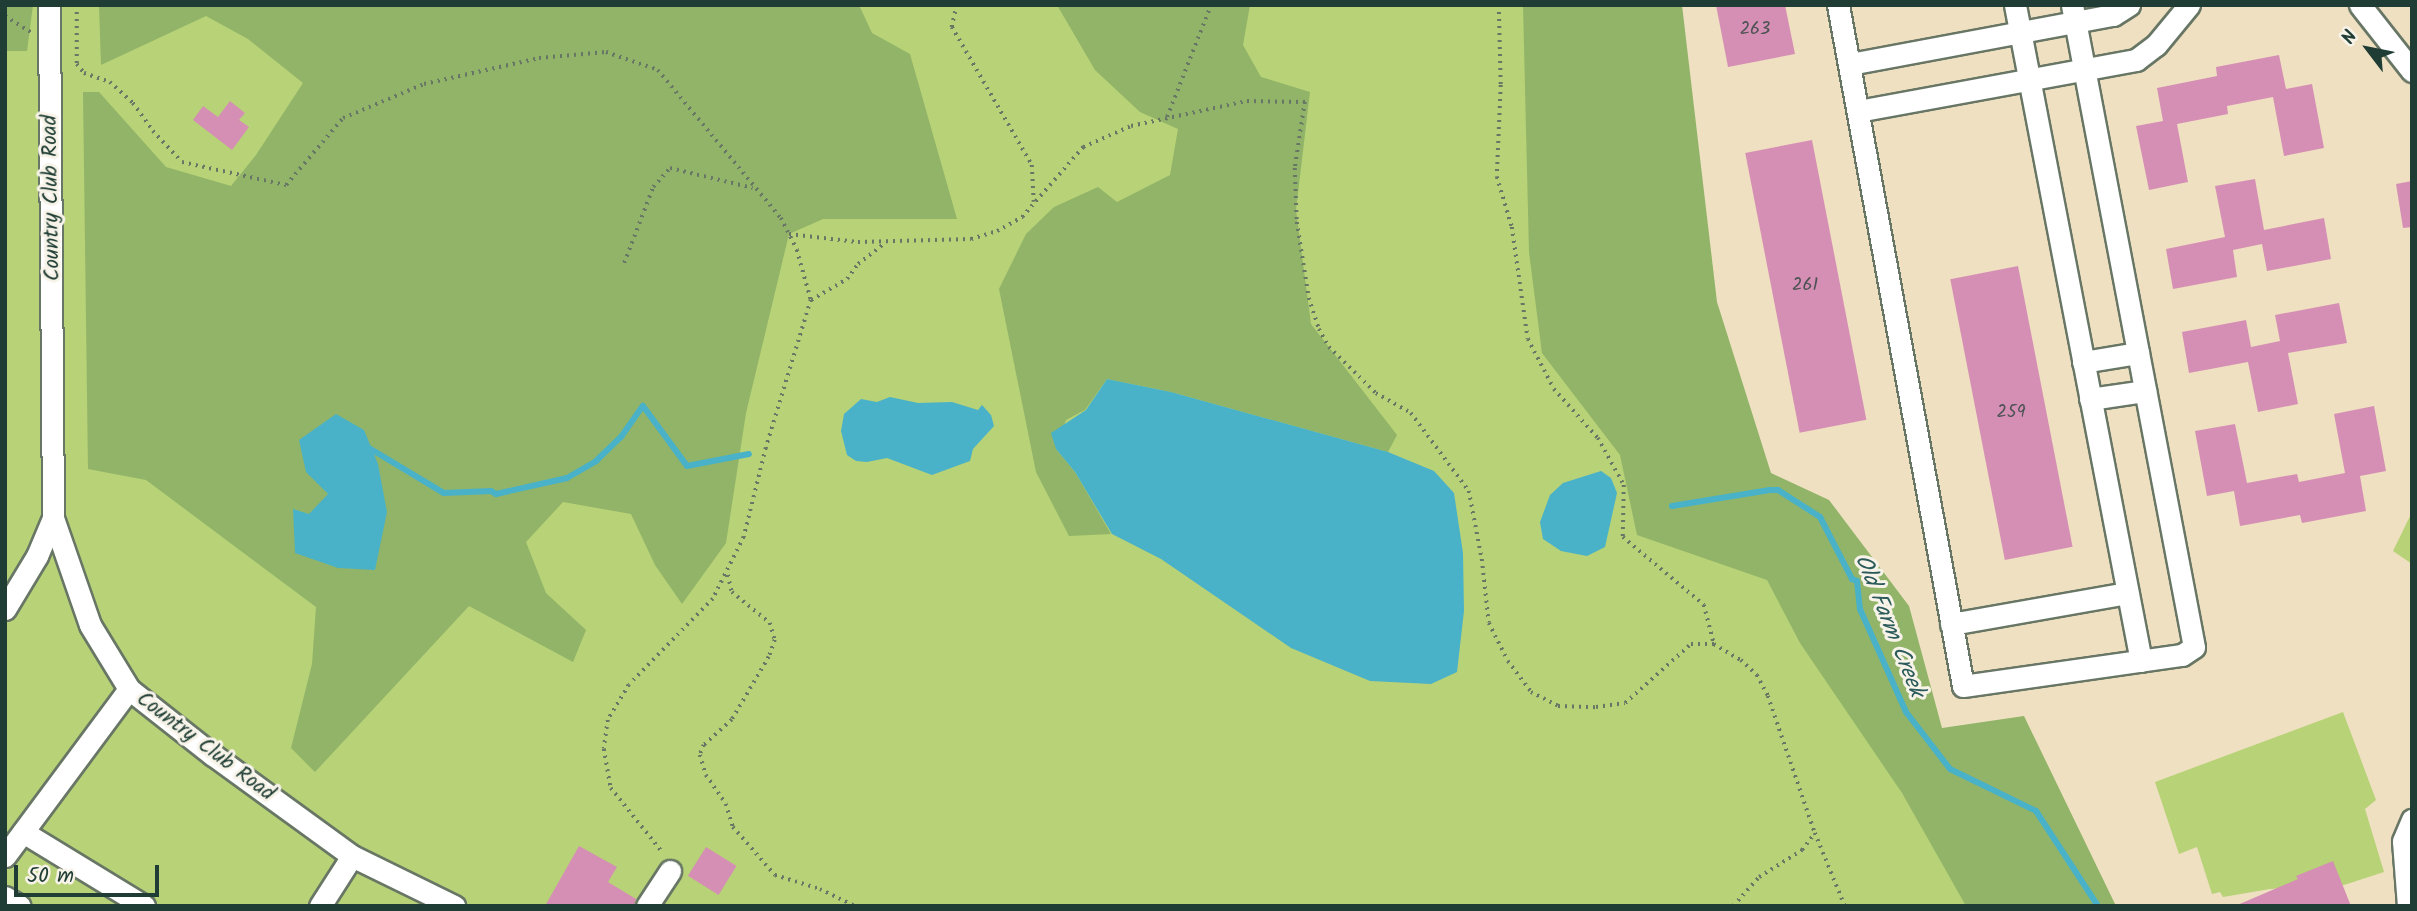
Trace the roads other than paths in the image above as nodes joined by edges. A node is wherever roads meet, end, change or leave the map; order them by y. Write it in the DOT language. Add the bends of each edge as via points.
graph roads {
  1 [pos="49,5"];
  2 [pos="1838,5"];
  3 [pos="2015,5"];
  4 [pos="2129,5"];
  5 [pos="2189,5"];
  6 [pos="2360,5"];
  7 [pos="2073,14"];
  8 [pos="2020,31"];
  9 [pos="1850,64"];
  10 [pos="2412,71"];
  11 [pos="2084,72"];
  12 [pos="2029,82"];
  13 [pos="1858,111"];
  14 [pos="2138,353"];
  15 [pos="2083,362"];
  16 [pos="2145,391"];
  17 [pos="2090,399"];
  18 [pos="53,517"];
  19 [pos="2127,593"];
  20 [pos="5,609"];
  21 [pos="1951,624"];
  22 [pos="2141,661"];
  23 [pos="129,689"];
  24 [pos="2412,820"];
  25 [pos="23,832"];
  26 [pos="5,856"];
  27 [pos="352,856"];
  28 [pos="670,871"];
  29 [pos="5,897"];
  30 [pos="20,906"];
  31 [pos="144,906"];
  32 [pos="320,906"];
  33 [pos="454,906"];
  34 [pos="647,906"];
  35 [pos="2408,906"];
  1 -- 18 [label="street, Country Club Road"];
  2 -- 9 [label="street"];
  3 -- 8 [label="street"];
  4 -- 7 [label="street" via="2113,15"];
  5 -- 11 [label="street" via="2156,46 2136,60"];
  6 -- 10 [label="street"];
  7 -- 8 [label="street"];
  7 -- 11 [label="street"];
  8 -- 9 [label="street"];
  8 -- 12 [label="street"];
  9 -- 13 [label="street"];
  11 -- 12 [label="street"];
  11 -- 14 [label="street"];
  12 -- 13 [label="street"];
  12 -- 15 [label="street"];
  13 -- 21 [label="street"];
  14 -- 15 [label="street"];
  14 -- 16 [label="street"];
  15 -- 17 [label="street"];
  16 -- 17 [label="street"];
  16 -- 22 [label="street" via="2194,647 2182,655"];
  17 -- 19 [label="street"];
  18 -- 20 [label="street, Country Club Road"];
  18 -- 23 [label="street, Country Club Road" via="90,625"];
  19 -- 21 [label="street"];
  19 -- 22 [label="street"];
  21 -- 22 [label="street" via="1963,686"];
  23 -- 25 [label="street"];
  23 -- 27 [label="street, Country Club Road"];
  24 -- 35 [label="street" via="2403,841"];
  25 -- 26 [label="street"];
  25 -- 31 [label="street"];
  27 -- 32 [label="street"];
  27 -- 33 [label="street, Country Club Road"];
  28 -- 34 [label="street"];
  29 -- 30 [label="street"];
}
